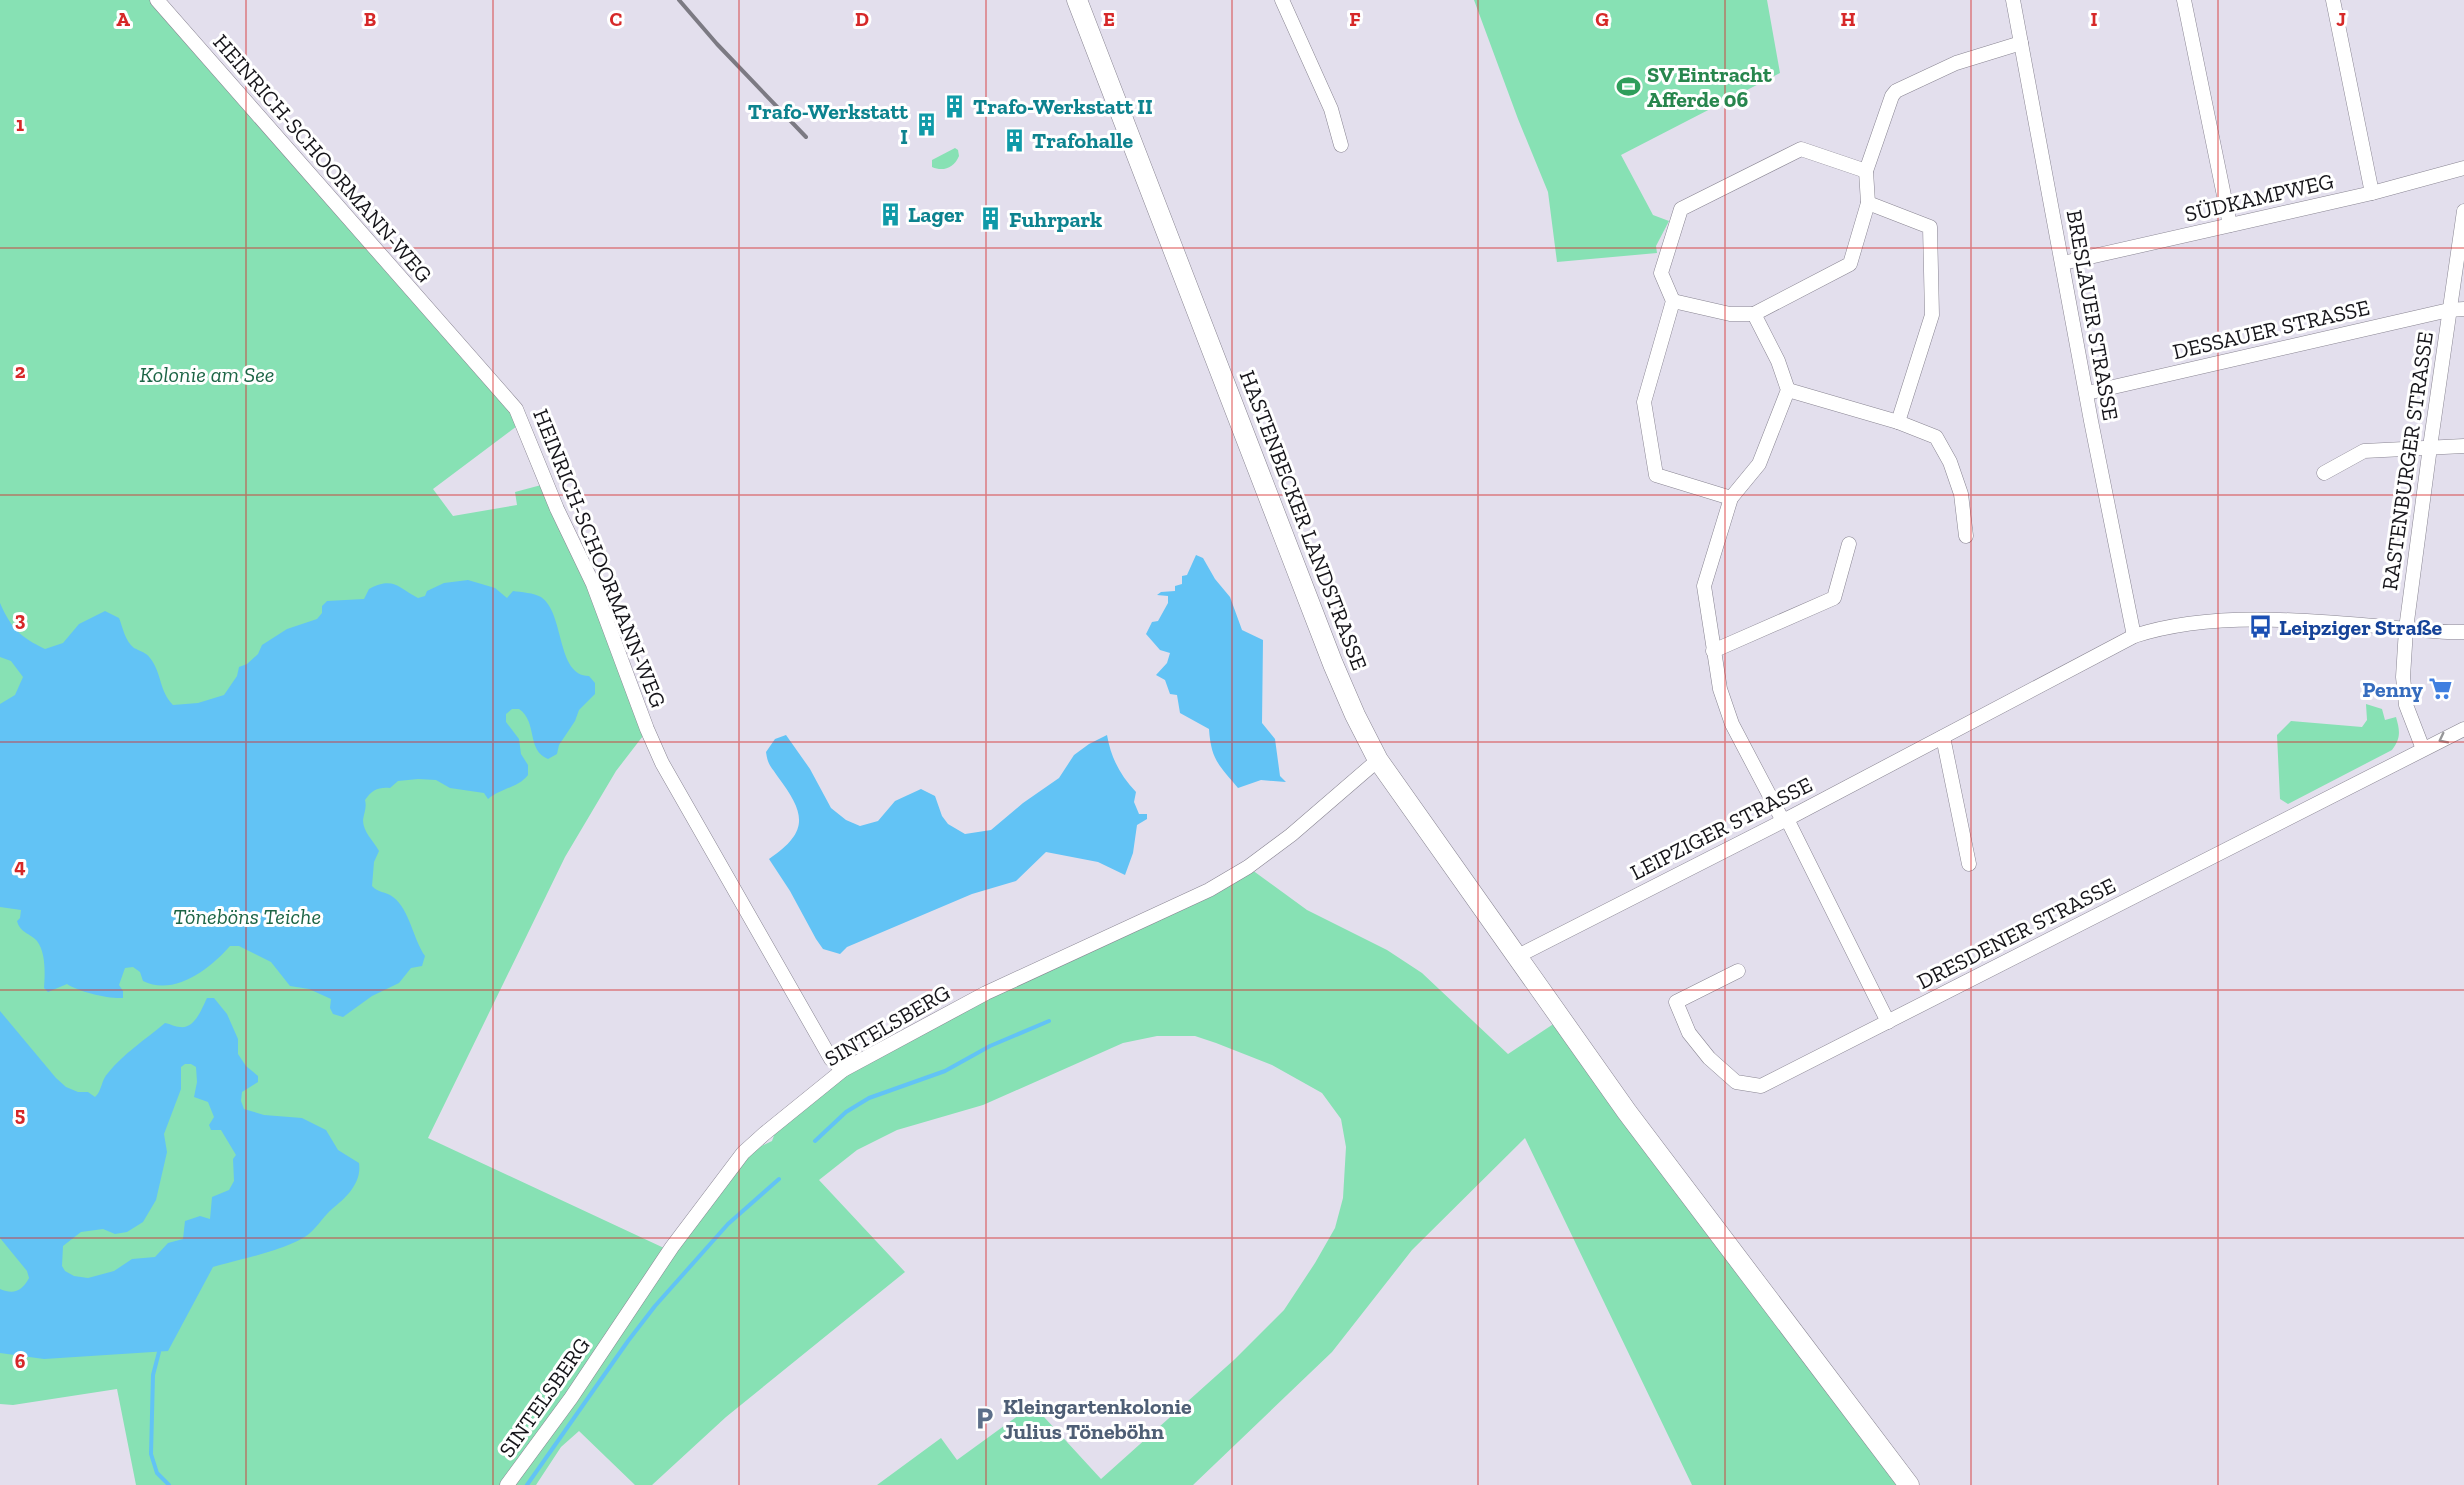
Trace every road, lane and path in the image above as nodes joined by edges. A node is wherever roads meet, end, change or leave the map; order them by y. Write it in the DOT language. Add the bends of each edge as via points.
graph roads {
  1 [pos="157,0"];
  2 [pos="1077,0"];
  3 [pos="1282,0"];
  4 [pos="2013,0"];
  5 [pos="2184,0"];
  6 [pos="2333,0"];
  7 [pos="2021,43"];
  8 [pos="1341,145"];
  9 [pos="2464,168"];
  10 [pos="1866,171"];
  11 [pos="2372,193"];
  12 [pos="1868,203"];
  13 [pos="2464,211"];
  14 [pos="2230,225"];
  15 [pos="2063,263"];
  16 [pos="1673,301"];
  17 [pos="2464,309"];
  18 [pos="2449,310"];
  19 [pos="1754,314"];
  20 [pos="1788,390"];
  21 [pos="2087,393"];
  22 [pos="1898,422"];
  23 [pos="2464,446"];
  24 [pos="2430,447"];
  25 [pos="2324,473"];
  26 [pos="1731,498"];
  27 [pos="1966,536"];
  28 [pos="1849,543"];
  29 [pos="2406,629"];
  30 [pos="2464,632"];
  31 [pos="2134,636"];
  32 [pos="1713,651"];
  33 [pos="2464,729"];
  34 [pos="1943,737"];
  35 [pos="2423,749"];
  36 [pos="1378,760"];
  37 [pos="1785,820"];
  38 [pos="1970,864"];
  39 [pos="1518,956"];
  40 [pos="1738,970"];
  41 [pos="1888,1022"];
  42 [pos="843,1070"];
  43 [pos="507,1485"];
  44 [pos="1909,1485"];
  1 -- 42 [label="street, HEINRICH-SCHOORMANN-WEG" via="516,409 592,584 662,763 831,1059"];
  2 -- 36 [label="main road, HASTENBECKER LANDSTRASSE" via="1333,664"];
  3 -- 8 [label="street" via="1331,109"];
  4 -- 7 [label="street, BRESLAUER STRASSE"];
  5 -- 14 [label="street"];
  6 -- 11 [label="street"];
  7 -- 10 [label="street" via="1956,63 1896,91"];
  7 -- 15 [label="street, BRESLAUER STRASSE"];
  9 -- 11 [label="street, SÜDKAMPWEG"];
  10 -- 12 [label="street"];
  10 -- 16 [label="street" via="1801,149 1681,209 1662,273"];
  11 -- 14 [label="street, SÜDKAMPWEG"];
  12 -- 19 [label="street" via="1850,264"];
  12 -- 22 [label="street" via="1930,227 1932,315"];
  13 -- 18 [label="street, RASTENBURGER STRASSE"];
  14 -- 15 [label="street, SÜDKAMPWEG"];
  15 -- 21 [label="street, BRESLAUER STRASSE"];
  16 -- 19 [label="street" via="1730,314"];
  16 -- 26 [label="street" via="1644,402 1656,475"];
  17 -- 18 [label="street, DESSAUER STRASSE"];
  18 -- 21 [label="street, DESSAUER STRASSE"];
  18 -- 24 [label="street, RASTENBURGER STRASSE"];
  19 -- 20 [label="street"];
  20 -- 22 [label="street"];
  20 -- 26 [label="street" via="1759,465"];
  21 -- 31 [label="street, BRESLAUER STRASSE"];
  22 -- 27 [label="street" via="1936,437 1961,494"];
  23 -- 24 [label="street"];
  24 -- 25 [label="street" via="2364,451"];
  24 -- 29 [label="street, RASTENBURGER STRASSE"];
  26 -- 32 [label="street" via="1704,586"];
  28 -- 32 [label="street" via="1834,598"];
  29 -- 30 [label="street, LEIPZIGER STRASSE"];
  29 -- 31 [label="street, LEIPZIGER STRASSE" via="2323,622 2229,621"];
  29 -- 35 [label="street, RASTENBURGER STRASSE" via="2406,705"];
  31 -- 34 [label="street, LEIPZIGER STRASSE"];
  32 -- 37 [label="street" via="1732,724"];
  33 -- 35 [label="street, DRESDENER STRASSE, one-way"];
  34 -- 37 [label="street, LEIPZIGER STRASSE"];
  34 -- 38 [label="street"];
  35 -- 41 [label="street, DRESDENER STRASSE"];
  36 -- 39 [label="main road, HASTENBECKER LANDSTRASSE"];
  36 -- 42 [label="street, SINTELSBERG" via="1291,835 1217,885 986,993"];
  37 -- 39 [label="street, LEIPZIGER STRASSE"];
  37 -- 41 [label="street"];
  39 -- 44 [label="main road, HASTENBECKER LANDSTRASSE" via="1688,1195"];
  40 -- 41 [label="street, DRESDENER STRASSE" via="1676,1002 1689,1033 1736,1082 1761,1086"];
  42 -- 43 [label="street, SINTELSBERG" via="742,1153"];
}
